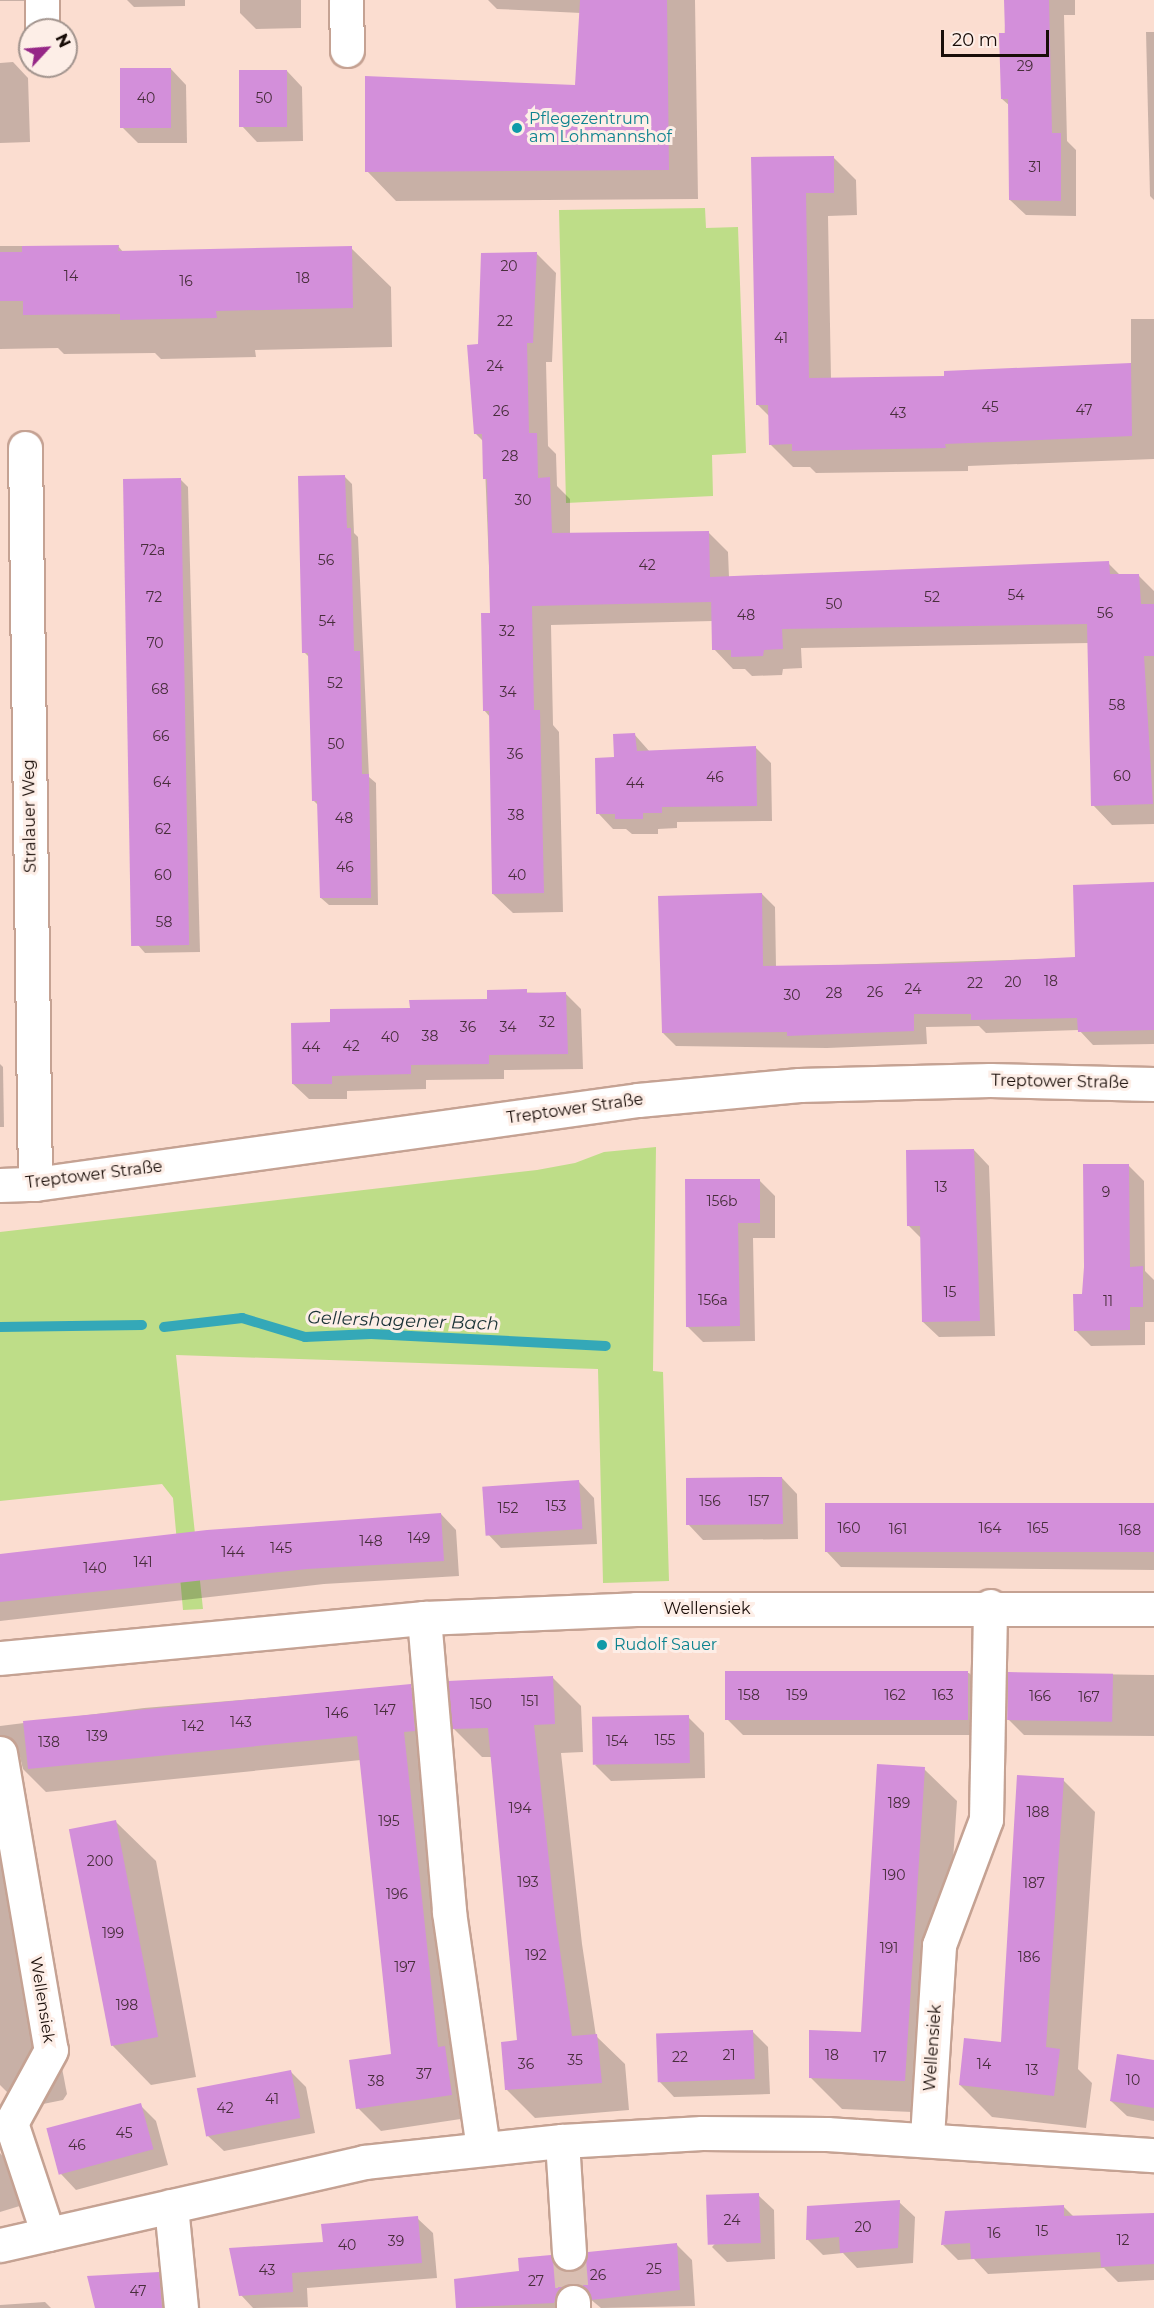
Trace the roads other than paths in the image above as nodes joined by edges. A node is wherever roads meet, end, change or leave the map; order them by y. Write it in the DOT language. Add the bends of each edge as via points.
graph roads {
  1 [pos="42,0"];
  2 [pos="346,0"];
  3 [pos="42,18"];
  4 [pos="347,50"];
  5 [pos="25,448"];
  6 [pos="1154,1084"];
  7 [pos="35,1184"];
  8 [pos="0,1185"];
  9 [pos="990,1606"];
  10 [pos="1154,1609"];
  11 [pos="424,1618"];
  12 [pos="0,1658"];
  13 [pos="0,1754"];
  14 [pos="927,2137"];
  15 [pos="562,2141"];
  16 [pos="483,2147"];
  17 [pos="1154,2155"];
  18 [pos="171,2206"];
  19 [pos="48,2234"];
  20 [pos="0,2245"];
  21 [pos="569,2253"];
  22 [pos="181,2308"];
  1 -- 3 [label="street"];
  2 -- 4 [label="street"];
  5 -- 7 [label="street, Stralauer Weg"];
  6 -- 7 [label="street, Treptower Straße" via="990,1080 799,1085 638,1100"];
  7 -- 8 [label="street, Treptower Straße"];
  9 -- 10 [label="street, Wellensiek"];
  9 -- 11 [label="street, Wellensiek" via="636,1609"];
  9 -- 14 [label="street, Wellensiek" via="986,1820 939,1945"];
  11 -- 12 [label="street, Wellensiek"];
  11 -- 16 [label="street" via="449,1912"];
  13 -- 19 [label="street, Wellensiek" via="51,2050 11,2123"];
  14 -- 15 [label="street" via="713,2133"];
  14 -- 17 [label="street"];
  15 -- 16 [label="street"];
  15 -- 21 [label="street"];
  16 -- 18 [label="street" via="364,2162"];
  18 -- 19 [label="street"];
  18 -- 22 [label="street"];
  19 -- 20 [label="street"];
}
